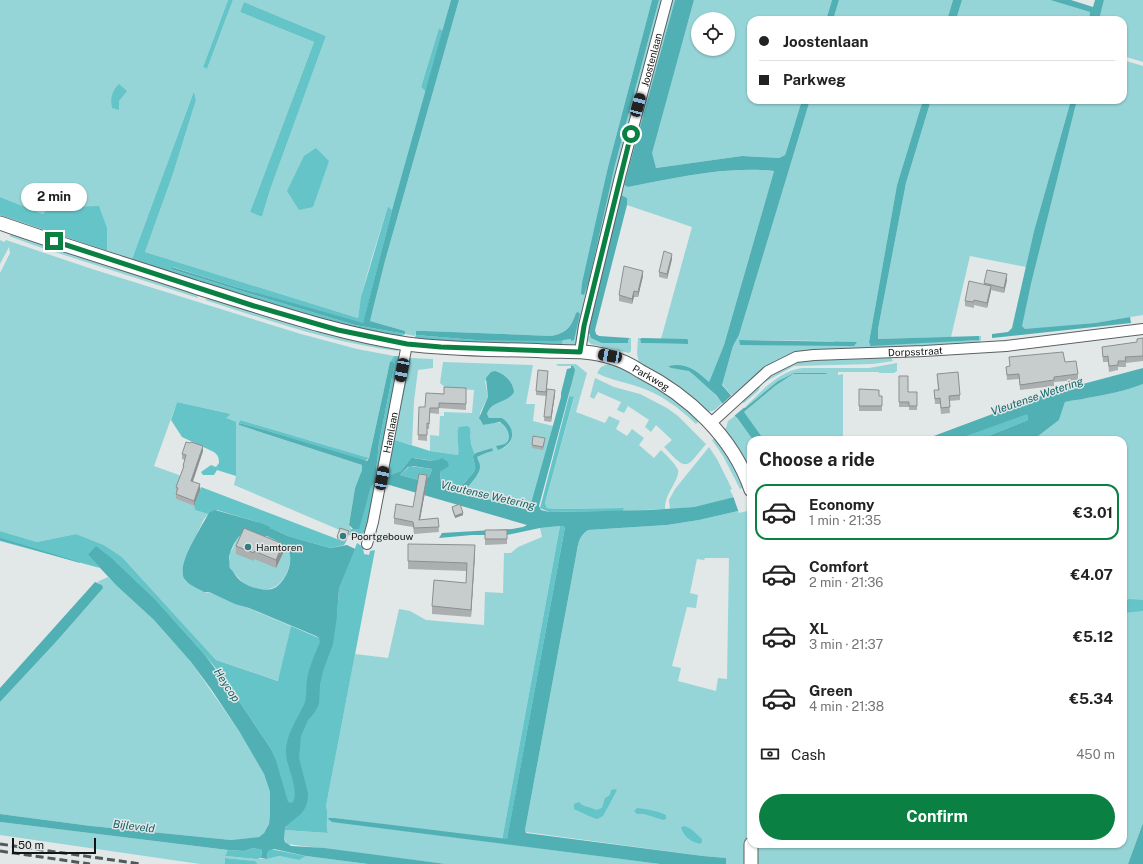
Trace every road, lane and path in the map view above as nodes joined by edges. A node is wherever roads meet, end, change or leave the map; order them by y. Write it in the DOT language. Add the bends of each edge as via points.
graph roads {
  1 [pos="667,0"];
  2 [pos="0,223"];
  3 [pos="1143,329"];
  4 [pos="407,344"];
  5 [pos="580,352"];
  6 [pos="710,423"];
  7 [pos="747,481"];
  8 [pos="368,544"];
  9 [pos="751,848"];
  10 [pos="751,864"];
  1 -- 5 [label="street, Joostenlaan" via="620,177"];
  2 -- 4 [label="street, Parkweg" via="262,308 338,330"];
  3 -- 6 [label="street, Dorpsstraat" via="1006,346 804,356 789,360 768,371"];
  4 -- 5 [label="street, Parkweg"];
  4 -- 8 [label="street, Hamlaan"];
  5 -- 6 [label="street, Parkweg" via="610,356 651,376 682,396"];
  6 -- 7 [label="street, Parkweg" via="730,450"];
  9 -- 10 [label="street"];
}
